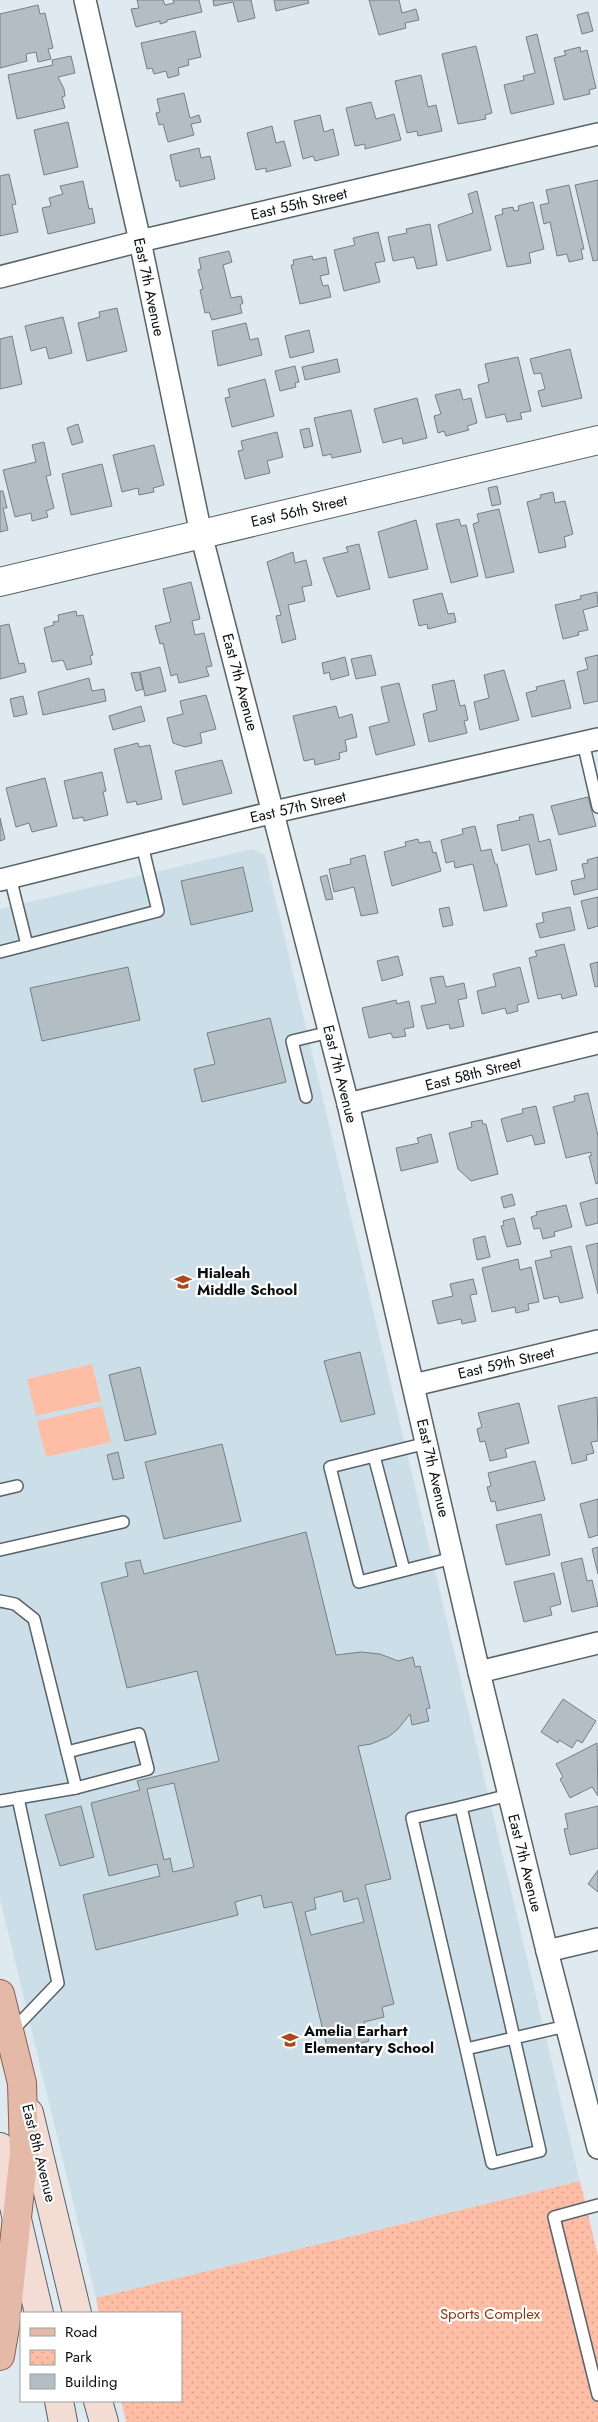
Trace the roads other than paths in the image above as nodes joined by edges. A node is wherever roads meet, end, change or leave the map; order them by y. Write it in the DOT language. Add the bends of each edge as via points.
graph roads {
  1 [pos="85,0"];
  2 [pos="598,134"];
  3 [pos="140,241"];
  4 [pos="0,277"];
  5 [pos="598,440"];
  6 [pos="201,534"];
  7 [pos="0,582"];
  8 [pos="590,741"];
  9 [pos="598,807"];
  10 [pos="274,812"];
  11 [pos="142,845"];
  12 [pos="5,879"];
  13 [pos="27,945"];
  14 [pos="0,952"];
  15 [pos="330,1032"];
  16 [pos="598,1043"];
  17 [pos="306,1097"];
  18 [pos="348,1104"];
  19 [pos="598,1341"];
  20 [pos="414,1385"];
  21 [pos="427,1443"];
  22 [pos="374,1456"];
  23 [pos="17,1486"];
  24 [pos="0,1490"];
  25 [pos="123,1522"];
  26 [pos="0,1550"];
  27 [pos="453,1558"];
  28 [pos="404,1570"];
  29 [pos="0,1601"];
  30 [pos="598,1643"];
  31 [pos="479,1672"];
  32 [pos="67,1752"];
  33 [pos="76,1788"];
  34 [pos="509,1795"];
  35 [pos="18,1798"];
  36 [pos="0,1801"];
  37 [pos="460,1806"];
  38 [pos="598,1939"];
  39 [pos="546,1951"];
  40 [pos="0,1994"];
  41 [pos="566,2026"];
  42 [pos="10,2033"];
  43 [pos="514,2038"];
  44 [pos="466,2049"];
  45 [pos="22,2083"];
  46 [pos="0,2147"];
  47 [pos="598,2148"];
  48 [pos="598,2205"];
  49 [pos="17,2216"];
  50 [pos="39,2312"];
  51 [pos="77,2312"];
  52 [pos="0,2356"];
  53 [pos="598,2395"];
  54 [pos="59,2402"];
  55 [pos="98,2402"];
  56 [pos="63,2422"];
  57 [pos="104,2422"];
  1 -- 3 [label="street, East 7th Avenue"];
  2 -- 3 [label="street, East 55th Street"];
  3 -- 4 [label="street, East 55th Street"];
  3 -- 6 [label="street, East 7th Avenue"];
  5 -- 6 [label="street, East 56th Street"];
  6 -- 7 [label="street, East 56th Street"];
  6 -- 10 [label="street, East 7th Avenue"];
  8 -- 9 [label="lane"];
  8 -- 10 [label="street, East 57th Street"];
  10 -- 11 [label="street, East 57th Street"];
  10 -- 15 [label="street, East 7th Avenue"];
  11 -- 12 [label="street, East 57th Street"];
  11 -- 13 [label="lane" via="158,911"];
  12 -- 13 [label="lane"];
  13 -- 14 [label="lane"];
  15 -- 17 [label="lane" via="292,1041"];
  15 -- 18 [label="street, East 7th Avenue"];
  16 -- 18 [label="street, East 58th Street"];
  18 -- 20 [label="street, East 7th Avenue"];
  19 -- 20 [label="street, East 59th Street"];
  20 -- 21 [label="street, East 7th Avenue"];
  21 -- 22 [label="lane"];
  21 -- 27 [label="street, East 7th Avenue"];
  22 -- 28 [label="lane"];
  22 -- 28 [label="lane" via="330,1467 359,1582"];
  23 -- 24 [label="lane"];
  25 -- 26 [label="lane"];
  27 -- 28 [label="lane"];
  27 -- 31 [label="street, East 7th Avenue"];
  29 -- 32 [label="lane" via="15,1604 34,1619"];
  30 -- 31 [label="street"];
  31 -- 34 [label="street, East 7th Avenue"];
  32 -- 33 [label="lane"];
  32 -- 33 [label="lane" via="139,1734 148,1769"];
  33 -- 35 [label="lane"];
  34 -- 37 [label="lane"];
  34 -- 39 [label="street, East 7th Avenue"];
  35 -- 36 [label="lane"];
  35 -- 42 [label="lane" via="58,1983"];
  37 -- 43 [label="lane"];
  37 -- 44 [label="lane" via="412,1818"];
  38 -- 39 [label="street"];
  39 -- 41 [label="street, East 7th Avenue"];
  40 -- 42 [label="main road, East 8th Avenue"];
  41 -- 43 [label="lane"];
  41 -- 47 [label="street, East 7th Avenue"];
  42 -- 45 [label="main road, East 8th Avenue"];
  43 -- 44 [label="lane"];
  43 -- 44 [label="lane" via="540,2151 492,2163"];
  45 -- 49 [label="main road" via="24,2154"];
  45 -- 51 [label="main road, East 8th Avenue"];
  46 -- 49 [label="main road"];
  48 -- 53 [label="lane" via="554,2217"];
  49 -- 50 [label="main road"];
  49 -- 52 [label="main road"];
  54 -- 56 [label="main road"];
  55 -- 57 [label="main road"];
}
